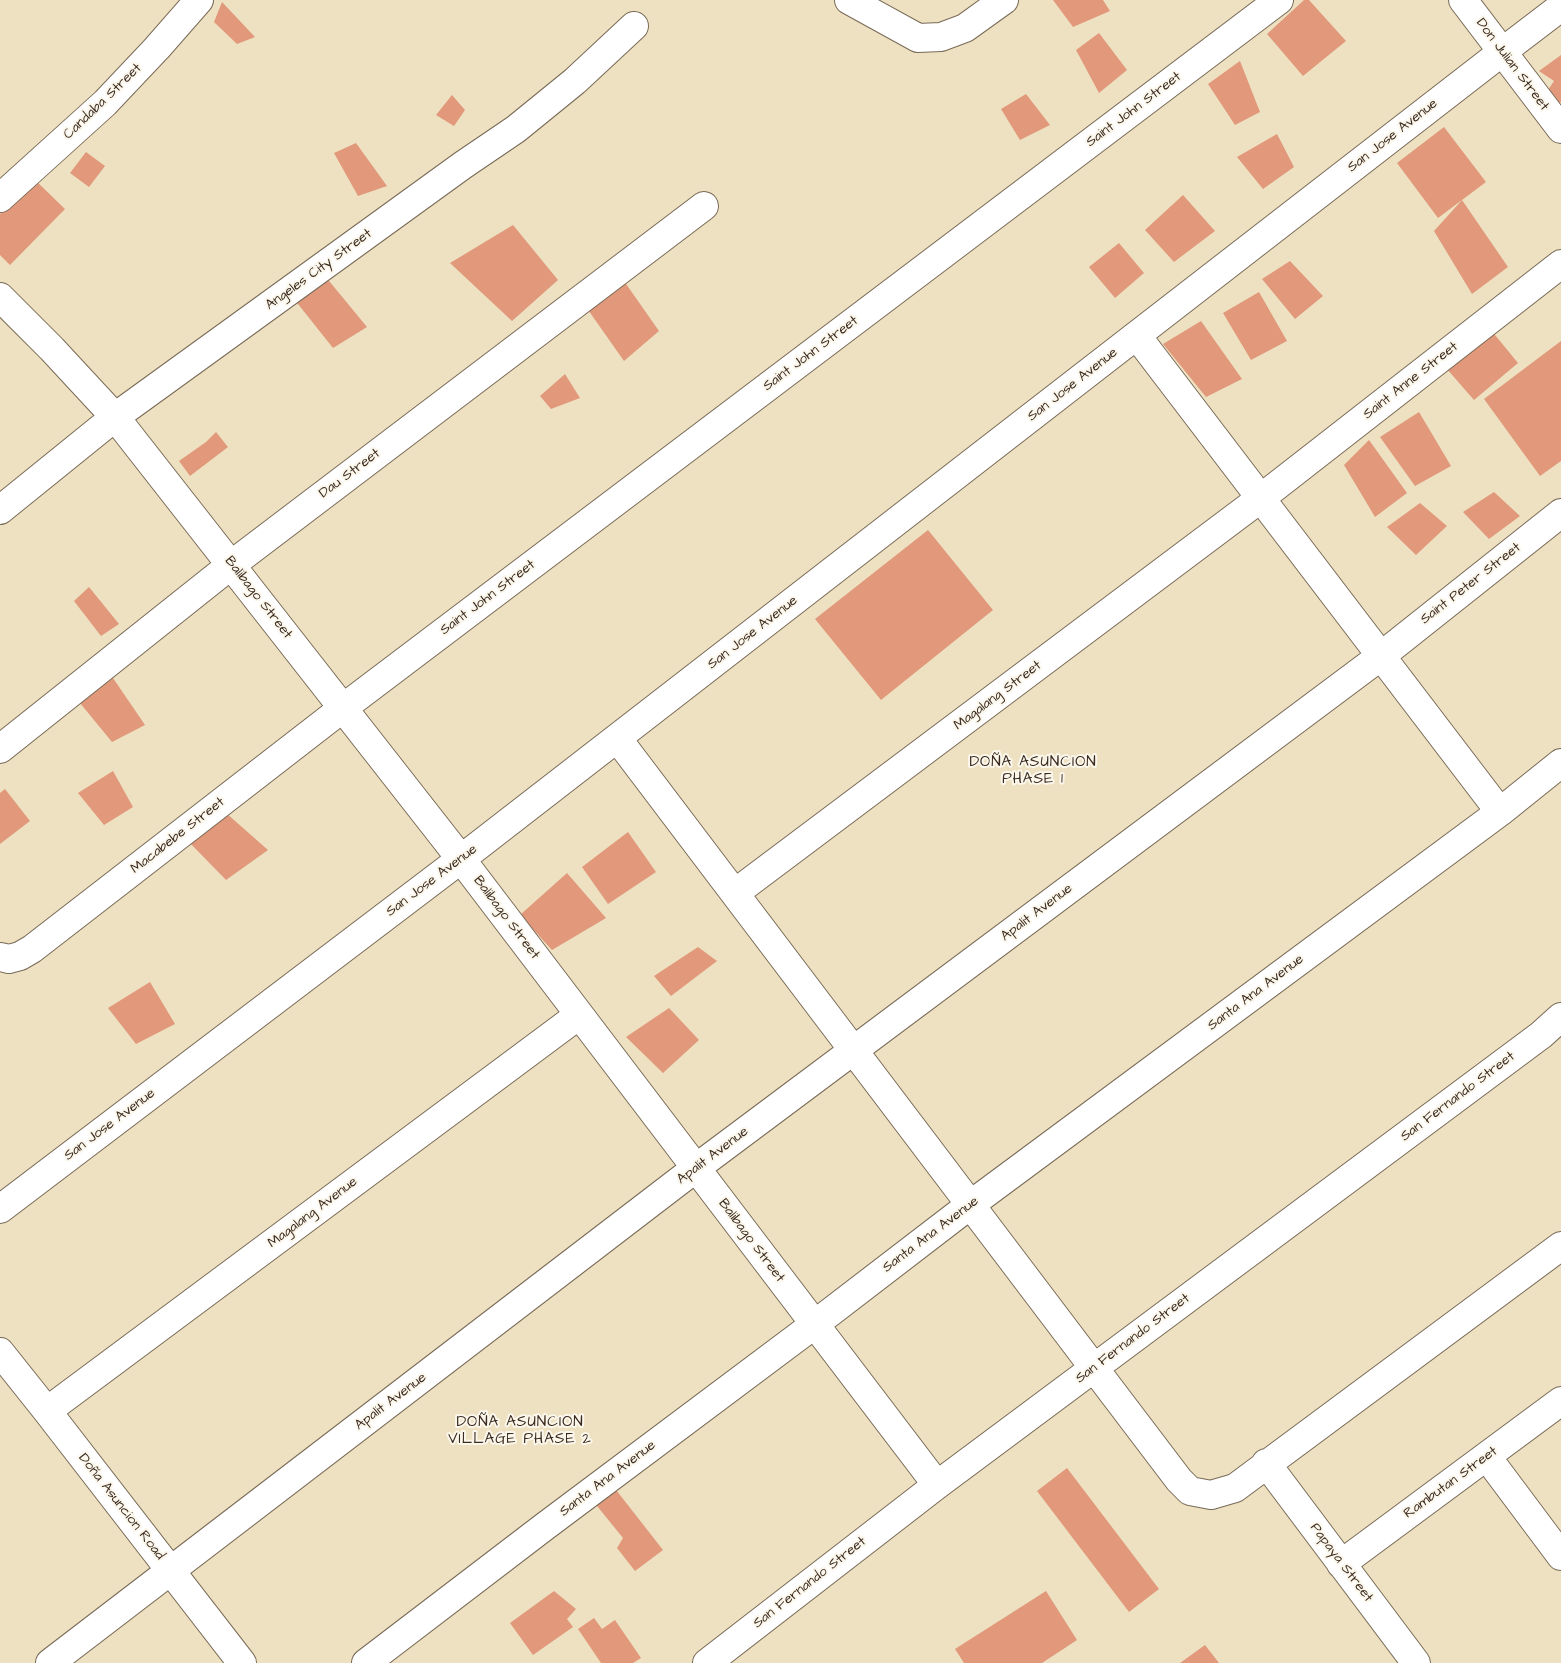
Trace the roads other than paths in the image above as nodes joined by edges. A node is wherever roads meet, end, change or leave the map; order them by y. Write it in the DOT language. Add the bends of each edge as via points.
graph roads {
  1 [pos="199,0"];
  2 [pos="849,0"];
  3 [pos="1004,0"];
  4 [pos="1279,0"];
  5 [pos="1463,0"];
  6 [pos="1561,7"];
  7 [pos="634,26"];
  8 [pos="1502,52"];
  9 [pos="1561,129"];
  10 [pos="0,198"];
  11 [pos="704,206"];
  12 [pos="1561,264"];
  13 [pos="0,297"];
  14 [pos="1137,336"];
  15 [pos="115,417"];
  16 [pos="1260,498"];
  17 [pos="0,510"];
  18 [pos="1561,513"];
  19 [pos="231,564"];
  20 [pos="1381,656"];
  21 [pos="343,708"];
  22 [pos="617,738"];
  23 [pos="0,749"];
  24 [pos="1561,763"];
  25 [pos="1500,812"];
  26 [pos="461,859"];
  27 [pos="735,893"];
  28 [pos="4,958"];
  29 [pos="579,1015"];
  30 [pos="1561,1017"];
  31 [pos="853,1050"];
  32 [pos="696,1168"];
  33 [pos="970,1205"];
  34 [pos="0,1209"];
  35 [pos="1561,1246"];
  36 [pos="815,1324"];
  37 [pos="0,1352"];
  38 [pos="1094,1368"];
  39 [pos="1561,1401"];
  40 [pos="47,1411"];
  41 [pos="1486,1457"];
  42 [pos="1266,1463"];
  43 [pos="936,1485"];
  44 [pos="1561,1556"];
  45 [pos="1341,1564"];
  46 [pos="171,1571"];
  47 [pos="50,1663"];
  48 [pos="242,1663"];
  49 [pos="366,1663"];
  50 [pos="707,1663"];
  51 [pos="1416,1663"];
  1 -- 10 [label="street, Candaba Street" via="105,103"];
  2 -- 3 [label="street" via="918,38 941,37 965,28"];
  4 -- 21 [label="street, Saint John Street"];
  5 -- 8 [label="street, Don Julian Street"];
  6 -- 8 [label="street, San Jose Avenue"];
  7 -- 15 [label="street, Angeles City Street" via="575,81 516,129"];
  8 -- 9 [label="street, Don Julian Street"];
  8 -- 14 [label="street, San Jose Avenue"];
  11 -- 19 [label="street, Dau Street"];
  12 -- 16 [label="street, Saint Anne Street"];
  13 -- 15 [label="street, Balibago Street"];
  14 -- 16 [label="street"];
  14 -- 22 [label="street, San Jose Avenue"];
  15 -- 17 [label="street, Angeles City Street"];
  15 -- 19 [label="street, Balibago Street"];
  16 -- 20 [label="street"];
  16 -- 27 [label="street, Magalang Street"];
  18 -- 20 [label="street, Saint Peter Street"];
  19 -- 21 [label="street, Balibago Street"];
  19 -- 23 [label="street, Dau Street"];
  20 -- 25 [label="street"];
  20 -- 31 [label="street, Apalit Avenue"];
  21 -- 26 [label="street, Balibago Street"];
  21 -- 28 [label="street, Macabebe Street" via="32,949 20,956"];
  22 -- 26 [label="street, San Jose Avenue"];
  22 -- 27 [label="street"];
  24 -- 25 [label="street, Santa Ana Avenue"];
  25 -- 33 [label="street, Santa Ana Avenue"];
  26 -- 29 [label="street, Balibago Street"];
  26 -- 34 [label="street, San Jose Avenue"];
  27 -- 31 [label="street"];
  29 -- 32 [label="street, Balibago Street"];
  29 -- 40 [label="street, Magalang Avenue"];
  30 -- 38 [label="street, San Fernando Street" via="1541,1036"];
  31 -- 32 [label="street, Apalit Avenue"];
  31 -- 33 [label="street"];
  32 -- 36 [label="street, Balibago Street"];
  32 -- 46 [label="street, Apalit Avenue"];
  33 -- 36 [label="street, Santa Ana Avenue"];
  33 -- 38 [label="street"];
  35 -- 42 [label="street"];
  36 -- 43 [label="street, Balibago Street"];
  36 -- 49 [label="street, Santa Ana Avenue"];
  37 -- 40 [label="street, Doña Asuncion Road"];
  38 -- 42 [label="street" via="1190,1491 1211,1495 1235,1488"];
  38 -- 43 [label="street, San Fernando Street"];
  39 -- 41 [label="street, Rambutan Street"];
  40 -- 46 [label="street, Doña Asuncion Road"];
  41 -- 44 [label="street"];
  41 -- 45 [label="street, Rambutan Street"];
  42 -- 45 [label="street, Papaya Street"];
  43 -- 50 [label="street, San Fernando Street"];
  45 -- 51 [label="street, Papaya Street"];
  46 -- 47 [label="street, Apalit Avenue"];
  46 -- 48 [label="street, Doña Asuncion Road"];
}
